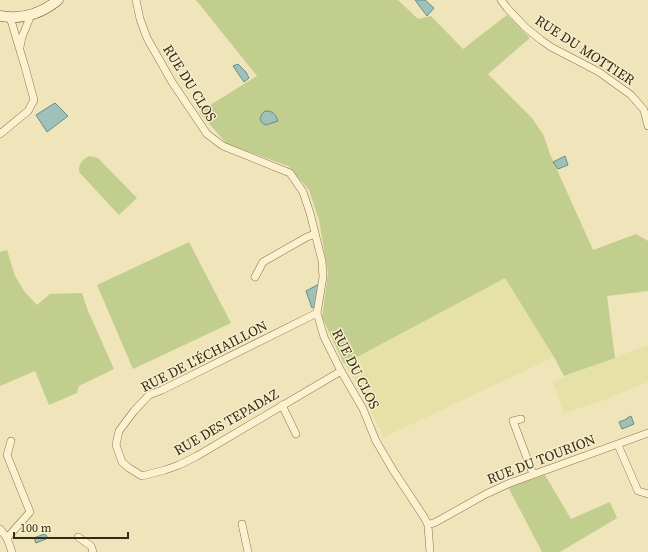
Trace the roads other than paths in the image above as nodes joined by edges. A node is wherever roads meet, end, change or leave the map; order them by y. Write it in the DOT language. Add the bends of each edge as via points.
graph roads {
  1 [pos="58,0"];
  2 [pos="136,0"];
  3 [pos="501,0"];
  4 [pos="31,15"];
  5 [pos="5,16"];
  6 [pos="20,47"];
  7 [pos="646,109"];
  8 [pos="648,126"];
  9 [pos="0,134"];
  10 [pos="315,234"];
  11 [pos="254,277"];
  12 [pos="317,313"];
  13 [pos="341,371"];
  14 [pos="282,405"];
  15 [pos="521,419"];
  16 [pos="648,433"];
  17 [pos="296,434"];
  18 [pos="11,441"];
  19 [pos="618,445"];
  20 [pos="122,462"];
  21 [pos="533,474"];
  22 [pos="648,494"];
  23 [pos="242,524"];
  24 [pos="428,525"];
  25 [pos="0,529"];
  26 [pos="78,537"];
  27 [pos="6,538"];
  28 [pos="12,552"];
  29 [pos="93,552"];
  30 [pos="248,552"];
  31 [pos="430,552"];
  1 -- 4 [label="street" via="47,9"];
  2 -- 10 [label="street, RUE DU CLOS" via="147,38 172,82 207,134 222,146 290,173 303,192"];
  3 -- 7 [label="street, RUE DU MOTTIER" via="541,40 599,72"];
  4 -- 5 [label="street"];
  4 -- 6 [label="street"];
  5 -- 6 [label="street"];
  6 -- 9 [label="street" via="34,100 28,111"];
  7 -- 8 [label="street, RUE DU MOTTIER"];
  10 -- 11 [label="street" via="263,262"];
  10 -- 12 [label="street, RUE DU CLOS" via="323,277"];
  12 -- 13 [label="street, RUE DU CLOS" via="324,337"];
  12 -- 20 [label="street, RUE DE L'ÉCHAILLON" via="149,396 119,431 116,445"];
  13 -- 14 [label="street, RUE DES TEPADAZ"];
  13 -- 24 [label="street, RUE DU CLOS" via="363,409 376,441"];
  14 -- 17 [label="street"];
  14 -- 20 [label="street, RUE DES TEPADAZ" via="197,456 165,470 142,476"];
  15 -- 21 [label="street" via="513,421"];
  16 -- 19 [label="street, RUE DU TOURION"];
  18 -- 27 [label="street" via="7,455 30,512"];
  19 -- 21 [label="street, RUE DU TOURION"];
  19 -- 22 [label="street" via="638,491"];
  21 -- 24 [label="street, RUE DU TOURION" via="510,482"];
  23 -- 30 [label="street"];
  24 -- 31 [label="street"];
  25 -- 27 [label="street"];
  26 -- 29 [label="street" via="91,546"];
  27 -- 28 [label="street"];
}
